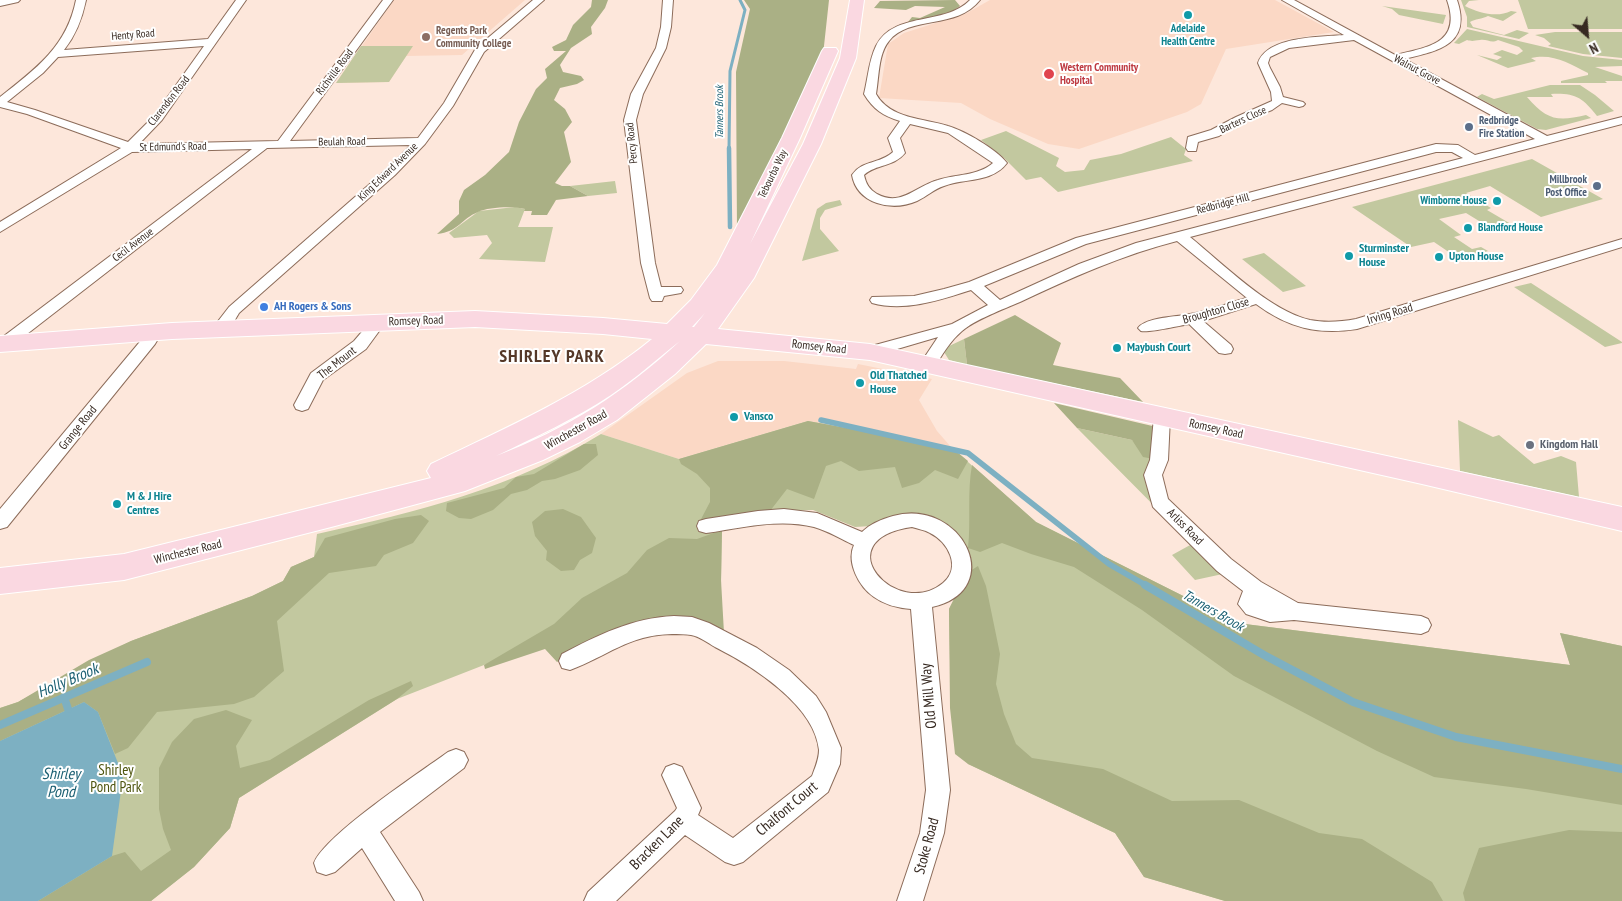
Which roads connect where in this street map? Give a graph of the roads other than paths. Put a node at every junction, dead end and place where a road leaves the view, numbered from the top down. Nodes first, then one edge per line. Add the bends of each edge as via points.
1 (15, 0) edge
2 (81, 0) edge
3 (241, 0) edge
4 (388, 0) edge
5 (539, 0) edge
6 (668, 0) edge
7 (857, 0) edge
8 (1287, 0) edge
9 (1452, 0) edge
10 (967, 2) edge
11 (0, 3) edge
12 (1355, 37) junction
13 (832, 38) dead end
14 (212, 42) junction
15 (56, 54) junction
16 (1394, 58) junction
17 (1278, 99) junction
18 (0, 103) edge
19 (1299, 104) dead end
20 (907, 119) junction
21 (1622, 120) edge
22 (421, 141) junction
23 (1547, 141) junction
24 (281, 145) junction
25 (263, 146) junction
26 (128, 148) junction
27 (1192, 148) dead end
28 (1475, 160) junction
29 (0, 228) edge
30 (1180, 236) junction
31 (1622, 243) edge
32 (974, 285) junction
33 (676, 290) dead end
34 (1258, 299) junction
35 (877, 300) dead end
36 (998, 306) junction
37 (1192, 319) junction
38 (377, 323) junction
39 (958, 327) junction
40 (1146, 328) dead end
41 (220, 329) junction
42 (154, 332) junction
43 (675, 333) junction
44 (701, 335) junction
45 (2, 344) edge
46 (1225, 349) dead end
47 (870, 352) junction
48 (928, 364) junction
49 (302, 405) dead end
50 (1162, 417) junction
51 (372, 505) junction
52 (1622, 519) edge
53 (0, 522) edge
54 (706, 526) dead end
55 (864, 541) junction
56 (0, 582) edge
57 (922, 602) junction
58 (1421, 625) dead end
59 (570, 661) dead end
60 (456, 760) dead end
61 (674, 775) dead end
62 (938, 790) joint
63 (684, 820) junction
64 (364, 829) junction
65 (326, 863) dead end
66 (410, 901) edge
67 (597, 901) edge
68 (910, 901) edge

1 - 11 street
2 - 15 street via 72,29
3 - 14 street, Clarendon Road
4 - 24 street, Richville Road
5 - 22 street, King Edward Avenue via 480,50 449,104
6 - 33 street, Percy Road via 661,48 636,92 630,127 646,255 657,295
7 - 44 main road, Tebourba Way via 848,58 812,144 742,278
8 - 12 street, Walnut Grove
9 - 16 street via 1457,10 1458,26 1454,33 1442,44
10 - 20 street via 960,12 894,32 882,45 870,94 885,110
12 - 16 street, Walnut Grove
12 - 17 street, Barters Close via 1300,42 1271,50 1263,63 1277,90
13 - 43 main road, Tebourba Way via 829,56 728,266
14 - 15 street, Henty Road
14 - 26 street, Clarendon Road via 158,118
15 - 18 street
16 - 23 street, Walnut Grove
17 - 19 street
17 - 27 street, Barters Close via 1268,108 1192,140
18 - 26 street, St Edmund's Road
20 - 20 street via 952,131 1000,163 983,174 931,186 912,199 880,200 862,188 858,175 866,168 897,156 894,138
21 - 23 street, Redbridge Hill
22 - 24 street, Beulah Road
22 - 41 street, King Edward Avenue via 391,172 234,310
23 - 28 street, Redbridge Hill
24 - 25 street, Beulah Road
25 - 26 street, St Edmund's Road
25 - 45 street, Cecil Avenue
26 - 29 street, Clarendon Road
28 - 30 street, Redbridge Hill
28 - 32 street, Redbridge Hill via 1454,148 1436,148 1081,241
30 - 34 street, Irving Road
30 - 36 street, Redbridge Hill via 1112,256
31 - 34 street, Irving Road via 1347,326 1318,328 1296,322 1271,310
32 - 35 street, Redbridge Hill via 919,301 897,303
32 - 36 street
34 - 37 street, Broughton Close
36 - 39 street, Redbridge Hill
37 - 40 street, Broughton Close
37 - 46 street
38 - 41 main road, Romsey Road
38 - 43 main road, Romsey Road via 474,319
38 - 49 street, The Mount via 360,345 317,377
39 - 47 street, Redbridge Hill
39 - 48 street, Redbridge Hill via 939,346
41 - 42 main road, Romsey Road
42 - 45 main road, Romsey Road
42 - 53 street, Grange Road
43 - 44 main road, Romsey Road
43 - 51 main road, Winchester Road via 638,366 584,401
44 - 47 main road, Romsey Road
44 - 51 main road, Winchester Road via 638,391 570,435 455,483
47 - 48 main road, Romsey Road
48 - 50 main road, Romsey Road
50 - 52 main road, Romsey Road
50 - 58 street, Arliss Road via 1159,460 1153,476 1160,502 1224,565 1254,588 1248,604 1256,611 1280,614 1294,611
51 - 56 main road, Winchester Road via 124,568
54 - 55 street via 793,516 811,519
55 - 57 street via 862,568 877,590 893,598
55 - 57 street via 880,527 896,521 912,520 934,526 948,535 962,556 962,570 948,592
57 - 62 street, Old Mill Way
59 - 63 street, Chalfont Court via 619,634 652,625 694,626 746,651 809,704 822,726 830,750 828,768 820,784 734,854
60 - 64 street
61 - 63 street, Bracken Lane via 689,808
62 - 68 street, Stoke Road via 933,831
63 - 67 street, Bracken Lane
64 - 65 street
64 - 66 street

